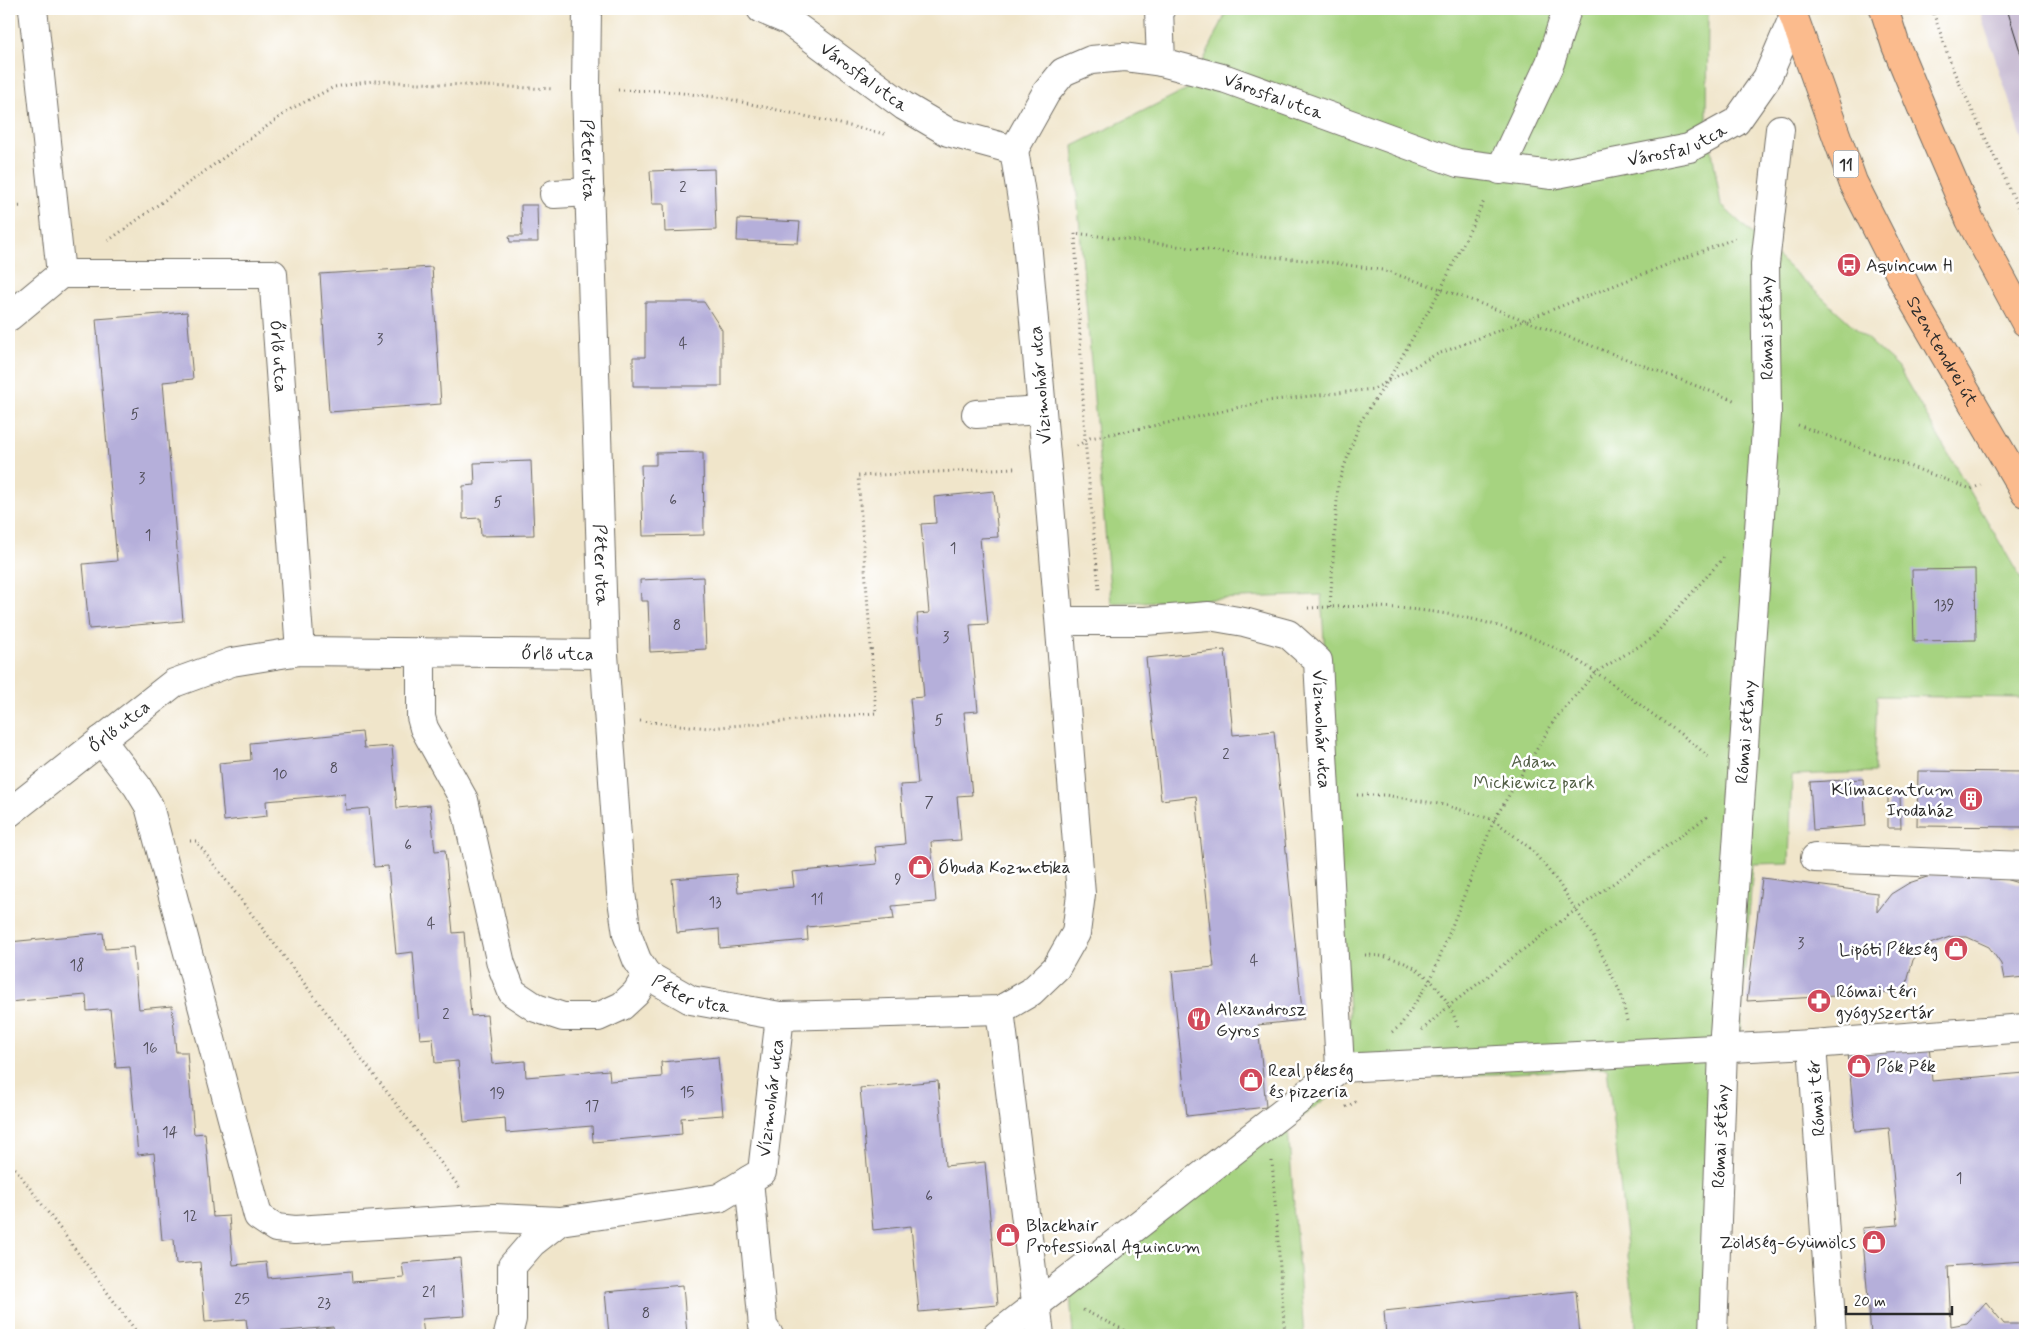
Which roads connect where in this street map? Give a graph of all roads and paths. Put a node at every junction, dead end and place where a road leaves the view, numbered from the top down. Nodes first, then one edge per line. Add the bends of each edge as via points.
1 (32, 9) edge
2 (587, 9) edge
3 (761, 9) edge
4 (1159, 9) edge
5 (1567, 9) edge
6 (1884, 9) edge
7 (1932, 9) edge
8 (1792, 13) edge
9 (1161, 62) junction
10 (586, 89) junction
11 (1780, 129) dead end
12 (885, 134) dead end
13 (1014, 150) junction
14 (1500, 170) junction
15 (590, 192) junction
16 (554, 194) dead end
17 (2025, 221) edge
18 (1769, 224) junction
19 (101, 246) dead end
20 (61, 274) junction
21 (1441, 289) junction
22 (9, 317) edge
23 (1527, 320) junction
24 (2025, 322) edge
25 (1387, 382) junction
26 (1042, 410) junction
27 (976, 414) dead end
28 (1767, 414) junction
29 (1085, 440) junction
30 (1047, 467) junction
31 (1980, 485) dead end
32 (2025, 493) edge
33 (1761, 515) junction
34 (1330, 607) junction
35 (1305, 608) dead end
36 (1060, 621) junction
37 (1102, 622) junction
38 (300, 651) junction
39 (421, 652) junction
40 (604, 654) junction
41 (1596, 672) junction
42 (633, 720) dead end
43 (101, 740) junction
44 (1742, 793) junction
45 (1326, 795) junction
46 (9, 812) edge
47 (1494, 820) junction
48 (156, 831) junction
49 (1815, 858) dead end
50 (2025, 866) edge
51 (1577, 909) junction
52 (1334, 955) junction
53 (647, 975) junction
54 (1431, 979) junction
55 (1450, 1006) junction
56 (1000, 1010) junction
57 (780, 1016) junction
58 (2025, 1028) edge
59 (1417, 1034) dead end
60 (1385, 1037) dead end
61 (1812, 1044) junction
62 (1723, 1049) junction
63 (1634, 1054) junction
64 (1465, 1062) junction
65 (1340, 1068) junction
66 (1363, 1098) dead end
67 (1337, 1111) dead end
68 (1271, 1155) dead end
69 (9, 1160) edge
70 (749, 1180) junction
71 (483, 1218) junction
72 (560, 1221) junction
73 (1044, 1300) junction
74 (139, 1335) edge
75 (508, 1335) edge
76 (769, 1335) edge
77 (997, 1335) edge
78 (1040, 1335) edge
79 (1134, 1335) edge
80 (1284, 1335) edge
81 (1713, 1335) edge
82 (1832, 1335) edge

1 - 20 street
2 - 10 street, Péter utca
3 - 13 street, Városfal utca via 787,20 904,106 948,132
4 - 9 street
5 - 14 street via 1550,63
6 - 24 main road via 1896,46 1970,220
7 - 17 path via 1954,72
8 - 14 street, Városfal utca via 1767,78 1736,122 1689,148 1552,175
8 - 32 main road, Szentendrei út / 11 via 1853,182 1915,304
9 - 13 street, Városfal utca via 1124,57 1091,60 1063,72 1046,93
9 - 14 street, Városfal utca via 1226,79 1458,163
10 - 12 path via 665,91 724,98
10 - 15 street, Péter utca
10 - 19 path via 373,82 334,87 292,109
11 - 18 street, Római sétány
13 - 26 street, Vízimolnár utca via 1025,218
14 - 21 path
15 - 16 street
15 - 40 street, Péter utca
18 - 23 path
18 - 28 street, Római sétány via 1765,264
20 - 22 street
20 - 38 street, Őrlő utca via 272,274
21 - 23 path
21 - 25 path
21 - 29 path via 1382,270 1075,233
23 - 25 path via 1433,356
23 - 28 path
25 - 29 path via 1374,389 1266,401
25 - 34 path via 1360,422 1338,484
26 - 27 street
26 - 30 street, Vízimolnár utca
28 - 31 path via 1971,489
28 - 33 street, Római sétány
29 - 30 path
29 - 37 path
30 - 36 street, Vízimolnár utca
30 - 42 path via 858,476 876,714 709,728
33 - 41 path via 1651,639
33 - 44 street, Római sétány
34 - 35 path
34 - 41 path via 1441,612 1502,627 1544,643
36 - 37 street, Vízimolnár utca
36 - 56 street, Vízimolnár utca via 1081,894 1076,933 1056,968 1031,992
37 - 45 street, Vízimolnár utca via 1209,616 1288,634 1318,661
38 - 39 street, Őrlő utca
38 - 43 street, Őrlő utca via 232,662 174,683
39 - 40 street, Őrlő utca
39 - 53 street via 421,717 427,735 464,800 501,964 512,992 536,1008 563,1017 598,1017 622,1006 636,993
40 - 53 street, Péter utca via 621,893 627,934
41 - 44 path via 1706,754
41 - 47 path via 1555,719
43 - 46 street, Őrlő utca
43 - 48 street via 137,786 149,806
44 - 51 path
44 - 62 street, Római sétány
45 - 47 path via 1385,796 1445,805
45 - 52 street, Vízimolnár utca
47 - 51 path via 1531,849
47 - 54 path
48 - 71 path via 174,841 196,841
48 - 71 street via 258,1216 276,1228 294,1230
49 - 50 street
51 - 55 path
51 - 63 path via 1621,994
52 - 54 path via 1394,958
52 - 65 street, Vízimolnár utca
53 - 57 street, Péter utca via 691,1000
54 - 55 path
54 - 60 path via 1400,1026
55 - 59 path
55 - 64 path via 1463,1040
56 - 57 street, Vízimolnár utca
56 - 73 street
57 - 70 street, Vízimolnár utca via 762,1172
58 - 61 street, Római tér
61 - 62 street
61 - 82 street, Római tér
62 - 63 street
62 - 81 street, Római sétány
63 - 64 street
64 - 65 street
65 - 73 street
66 - 67 path
68 - 80 path
69 - 74 path
70 - 72 street, Vízimolnár utca via 719,1198
70 - 76 street via 762,1326
71 - 72 street
72 - 75 street, Vízimolnár utca via 532,1243 512,1266 512,1319
73 - 77 street
73 - 78 street
73 - 79 path

